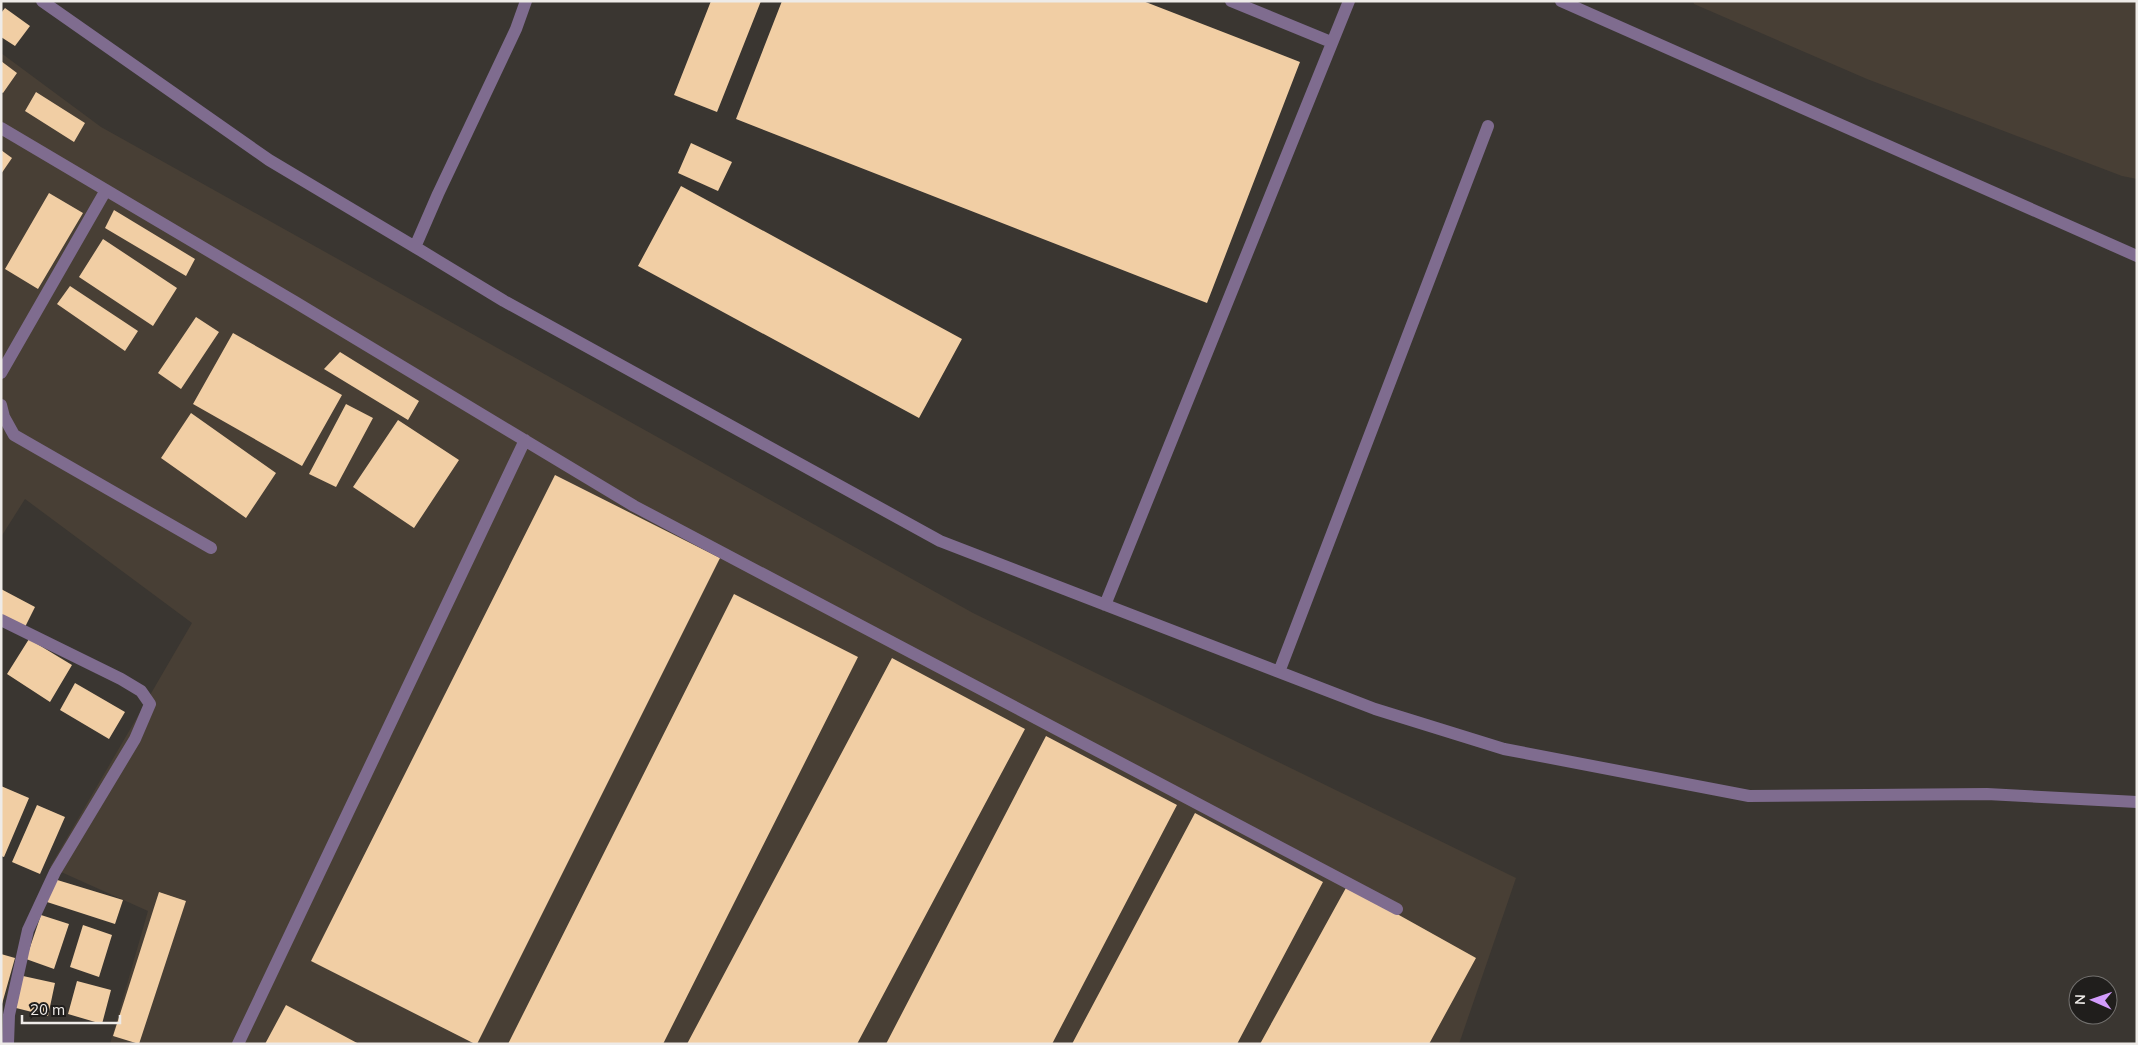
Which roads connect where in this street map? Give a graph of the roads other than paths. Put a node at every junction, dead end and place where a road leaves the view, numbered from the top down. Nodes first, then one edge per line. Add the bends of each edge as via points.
1 (42, 1) edge
2 (526, 1) edge
3 (1231, 1) edge
4 (1349, 1) edge
5 (1562, 1) edge
6 (1331, 42) junction
7 (1488, 126) dead end
8 (1, 128) edge
9 (106, 190) junction
10 (415, 246) junction
11 (2137, 256) edge
12 (1, 373) edge
13 (1, 405) edge
14 (525, 440) junction
15 (211, 548) dead end
16 (1105, 605) junction
17 (1, 620) edge
18 (1279, 672) junction
19 (2137, 802) edge
20 (1397, 910) dead end
21 (8, 1044) edge
22 (238, 1044) edge

1 - 10 street via 269,160
2 - 10 street
3 - 6 street
4 - 6 street
5 - 11 street
6 - 16 street
7 - 18 street
8 - 9 street
9 - 12 street
9 - 14 street
10 - 16 street via 504,301 940,541
13 - 15 street via 14,435
14 - 20 street via 634,506
14 - 22 street
16 - 18 street
17 - 21 street via 121,679 141,691 150,704 135,739 55,872 28,930 9,1015
18 - 19 street via 1375,709 1504,749 1749,796 1987,794

